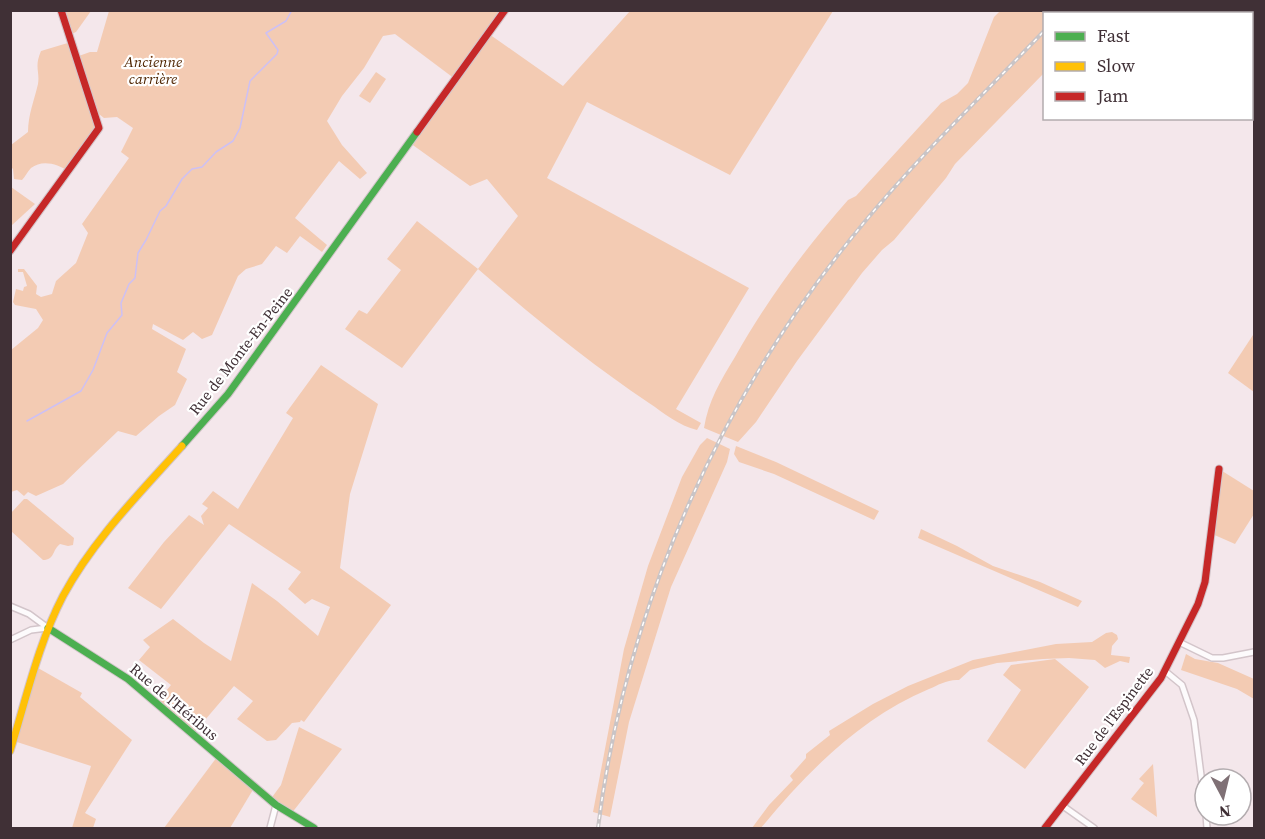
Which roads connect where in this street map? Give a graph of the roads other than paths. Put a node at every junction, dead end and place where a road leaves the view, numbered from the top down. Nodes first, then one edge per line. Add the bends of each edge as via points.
1 (61, 10) edge
2 (505, 10) edge
3 (10, 251) edge
4 (1219, 469) dead end
5 (10, 606) edge
6 (48, 628) junction
7 (10, 640) edge
8 (1179, 642) junction
9 (1254, 652) edge
10 (1165, 671) junction
11 (10, 751) edge
12 (1200, 767) edge
13 (276, 805) junction
14 (1063, 806) junction
15 (270, 828) edge
16 (314, 828) edge
17 (1047, 828) edge
18 (1094, 828) edge

1 - 3 street via 99,128
2 - 6 street, Rue de Monte-En-Peine via 228,394 100,540 63,596
4 - 8 street, Rue de l'Espinette via 1205,582
5 - 6 street
6 - 7 street via 31,630
6 - 11 street, Rue de Monte-En-Peine
6 - 13 street, Rue de l'Héribus via 128,679
8 - 9 street via 1212,658
8 - 10 street, Rue de l'Espinette
10 - 12 street via 1182,685 1194,720
10 - 14 street, Rue de l'Espinette
13 - 15 street
13 - 16 street, Rue de l'Héribus
14 - 17 street, Rue de l'Espinette
14 - 18 street

